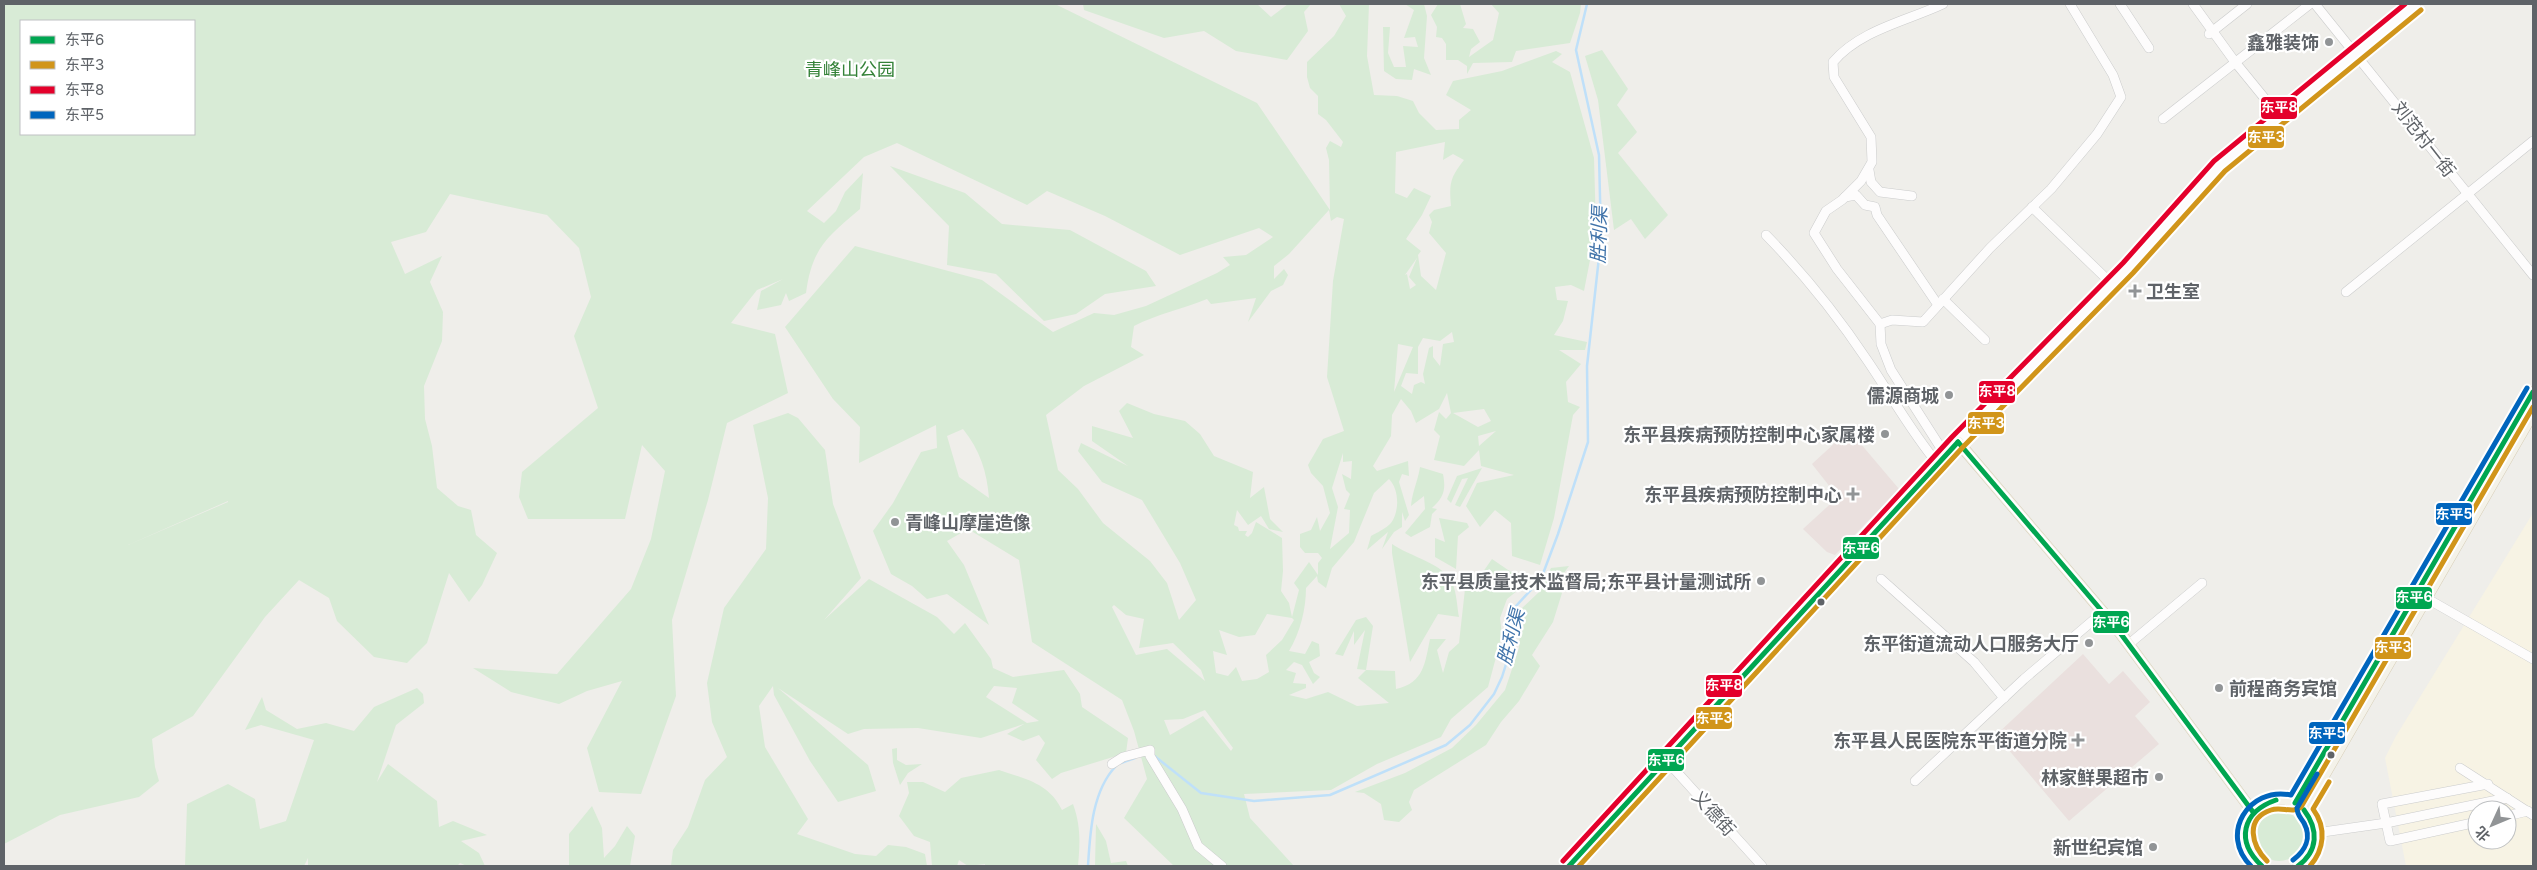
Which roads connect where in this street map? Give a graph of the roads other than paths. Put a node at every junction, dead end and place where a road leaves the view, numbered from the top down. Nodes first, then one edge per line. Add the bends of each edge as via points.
1 (1943, 4) edge
2 (2070, 4) edge
3 (2120, 4) edge
4 (2194, 4) edge
5 (2247, 4) edge
6 (2310, 4) edge
7 (2315, 4) edge
8 (2416, 4) edge
9 (2211, 32) junction
10 (2149, 48) dead end
11 (2357, 54) junction
12 (2235, 62) junction
13 (2279, 116) junction
14 (2163, 119) dead end
15 (2533, 141) edge
16 (1869, 170) junction
17 (2467, 193) junction
18 (1912, 196) dead end
19 (1845, 197) junction
20 (2032, 207) junction
21 (1766, 235) dead end
22 (2533, 275) edge
23 (2112, 284) junction
24 (2346, 292) dead end
25 (1941, 302) junction
26 (1880, 324) junction
27 (1985, 340) dead end
28 (2533, 392) edge
29 (2533, 413) edge
30 (1958, 442) junction
31 (1946, 456) junction
32 (1938, 464) junction
33 (1881, 578) dead end
34 (2202, 583) dead end
35 (2426, 598) junction
36 (2103, 612) junction
37 (2129, 644) junction
38 (2533, 658) edge
39 (2004, 698) junction
40 (1666, 760) junction
41 (1112, 764) dead end
42 (2460, 768) dead end
43 (1915, 781) dead end
44 (2488, 784) junction
45 (2506, 798) junction
46 (2300, 806) junction
47 (2253, 812) junction
48 (2530, 813) edge
49 (2517, 815) edge
50 (2386, 823) junction
51 (2467, 824) edge
52 (2316, 833) junction
53 (1222, 866) edge
54 (1569, 866) edge
55 (1762, 866) edge
56 (2262, 866) edge
57 (2301, 866) edge

1 - 16 street via 1883,28 1843,50 1833,62 1834,77 1871,137 1872,162
2 - 20 street via 2113,75 2121,96 2097,134
3 - 10 street
4 - 9 street
5 - 9 street
6 - 12 street
7 - 11 street, 刘范村一街
8 - 11 street
9 - 12 street
11 - 13 street
11 - 17 street, 刘范村一街
12 - 13 street
12 - 14 street
13 - 23 street via 2220,166
15 - 17 street
16 - 18 street via 1871,182 1880,192
16 - 19 street
17 - 22 street, 刘范村一街
17 - 24 street
19 - 25 street via 1856,196 1865,205 1875,207 1877,215
19 - 26 street via 1826,211 1814,233 1837,269
20 - 23 street
20 - 25 street
21 - 32 street via 1819,292
23 - 30 street
25 - 26 street via 1922,322 1892,320
25 - 27 street
26 - 31 street via 1881,344 1891,370
28 - 46 main road
29 - 35 main road
30 - 31 street
30 - 36 main road
31 - 32 street
32 - 40 street
33 - 39 street via 1974,662
34 - 37 street
35 - 38 street
35 - 46 main road
36 - 37 main road
36 - 39 street
37 - 47 main road
39 - 43 street
40 - 54 street
40 - 55 street, 义德街
41 - 53 street via 1123,757 1150,750 1150,756 1182,809 1198,846
42 - 44 street
44 - 45 street
44 - 50 street via 2382,804
45 - 48 street
45 - 50 street
46 - 47 main road via 2284,800 2271,801
46 - 52 main road via 2312,820
47 - 56 main road via 2246,824 2244,838 2248,852
48 - 49 street
50 - 51 street via 2390,841
50 - 52 street
52 - 57 main road via 2311,854

